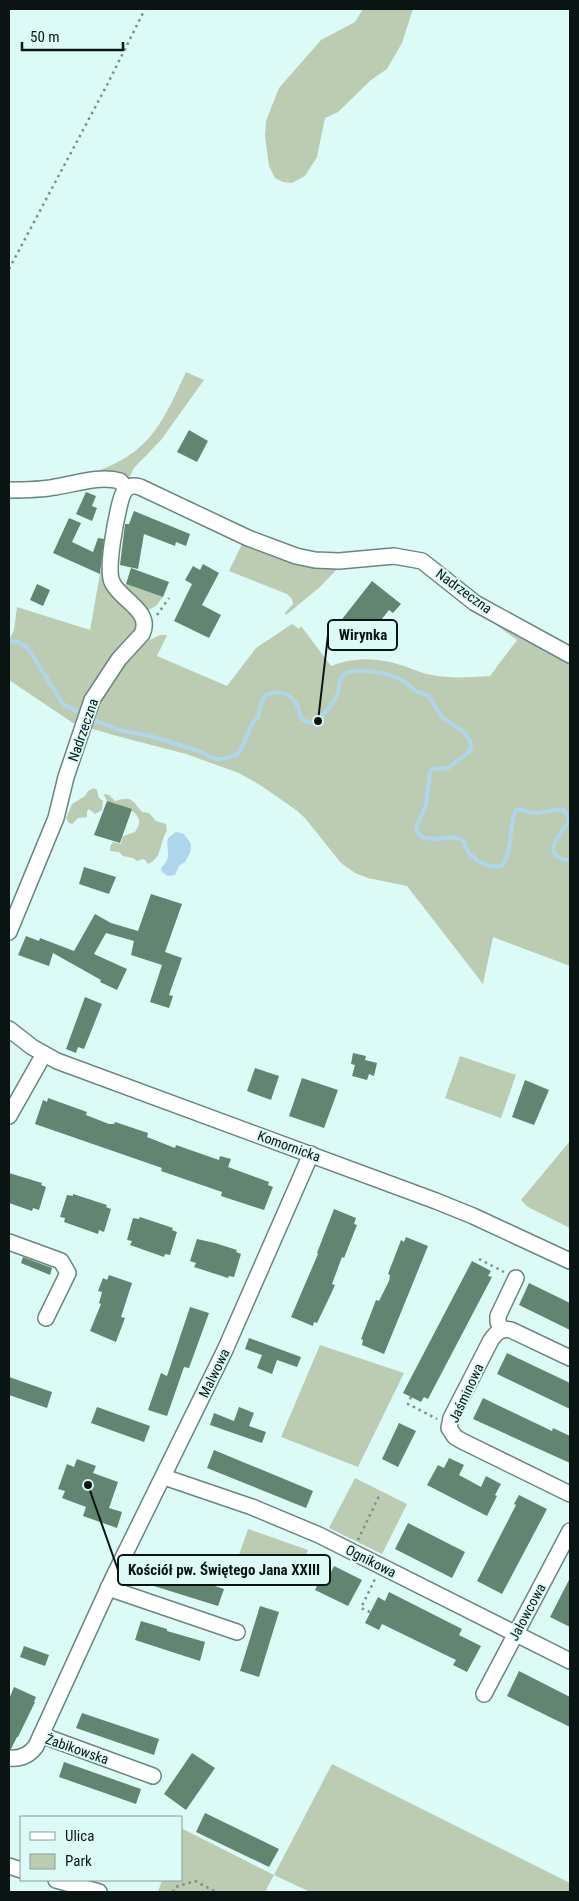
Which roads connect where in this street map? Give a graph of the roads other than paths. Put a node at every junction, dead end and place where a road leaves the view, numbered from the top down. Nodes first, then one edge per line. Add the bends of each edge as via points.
1 (126, 488) junction
2 (9, 490) edge
3 (570, 655) edge
4 (9, 932) edge
5 (9, 1029) edge
6 (44, 1054) junction
7 (9, 1116) edge
8 (311, 1154) junction
9 (9, 1242) edge
10 (570, 1261) edge
11 (516, 1278) road end
12 (46, 1318) dead end
13 (502, 1330) junction
14 (570, 1358) edge
15 (164, 1477) junction
16 (570, 1494) edge
17 (570, 1531) edge
18 (108, 1588) junction
19 (237, 1632) dead end
20 (515, 1634) junction
21 (570, 1661) edge
22 (484, 1694) dead end
23 (41, 1735) junction
24 (9, 1758) edge
25 (153, 1776) dead end
26 (60, 1881) edge
27 (98, 1892) edge

1 - 2 street, Nadrzeczna via 120,481 110,479
1 - 3 street, Nadrzeczna via 140,487 248,538 296,556 339,560 394,556 422,561 475,603
1 - 4 street, Nadrzeczna via 119,510 109,573 118,593 141,614 144,628 96,691 85,716 56,818
5 - 6 street, Komornicka
6 - 7 street
6 - 8 street, Komornicka via 78,1070
8 - 10 street, Komornicka via 473,1216
8 - 15 street, Malwowa via 239,1319
9 - 12 street via 61,1261 68,1273
11 - 13 street via 498,1316
13 - 14 street via 511,1330
13 - 16 street, Jaśminowa via 491,1340 451,1418 451,1433 462,1442
15 - 18 street, Malwowa
15 - 20 street, Ognikowa via 294,1523
17 - 20 street, Jałowcowa
18 - 19 street
18 - 23 street, Malwowa
20 - 21 street, Ognikowa
20 - 22 street, Jałowcowa
23 - 24 street, Żabikowska via 28,1754
23 - 25 street, Żabikowska
26 - 27 street

